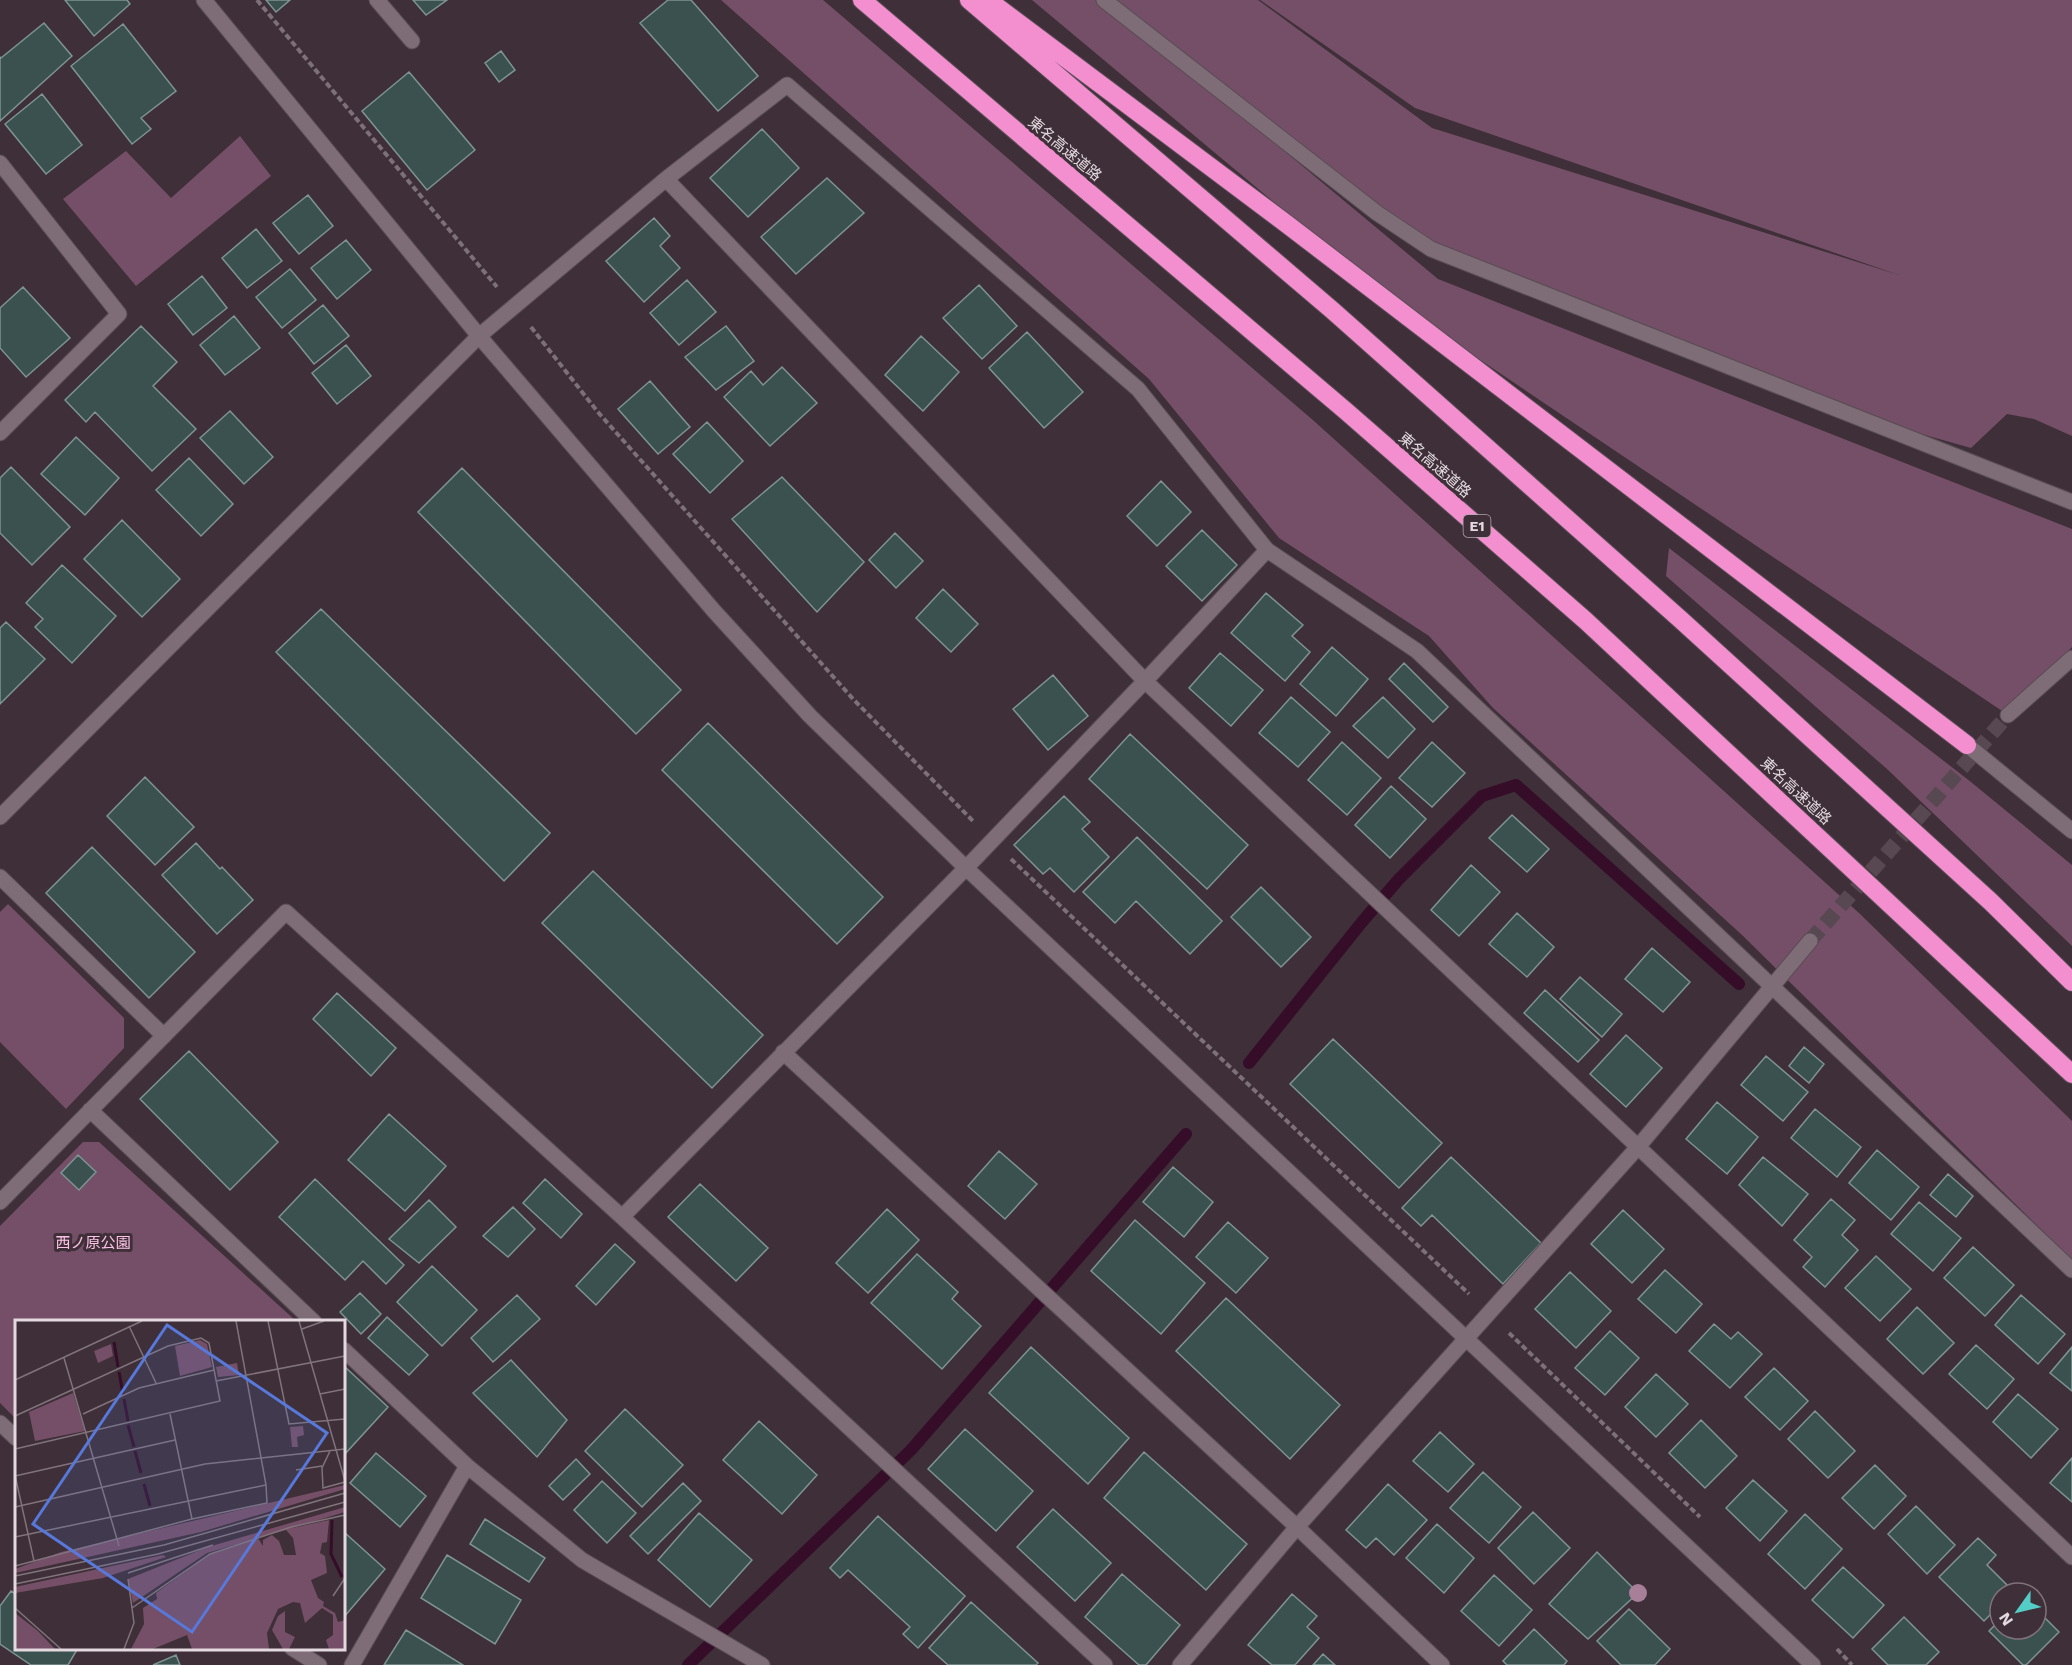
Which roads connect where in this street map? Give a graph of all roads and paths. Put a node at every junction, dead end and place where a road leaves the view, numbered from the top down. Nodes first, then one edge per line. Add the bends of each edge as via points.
1 (204, 0) edge
2 (257, 0) edge
3 (377, 0) edge
4 (862, 0) edge
5 (969, 0) edge
6 (988, 0) edge
7 (1104, 0) edge
8 (412, 41) dead end
9 (0, 163) edge
10 (666, 179) junction
11 (513, 307) junction
12 (479, 336) junction
13 (0, 433) edge
14 (2072, 502) edge
15 (1267, 550) junction
16 (2072, 658) edge
17 (1145, 681) junction
18 (2008, 715) tunnel mouth
19 (1967, 745) joint
20 (0, 817) edge
21 (2072, 831) edge
22 (992, 840) junction
23 (966, 868) junction
24 (0, 877) edge
25 (1810, 941) tunnel mouth
26 (2072, 982) edge
27 (1773, 987) junction
28 (164, 1036) junction
29 (783, 1052) junction
30 (2072, 1074) edge
31 (90, 1110) junction
32 (1638, 1147) junction
33 (0, 1202) edge
34 (622, 1217) junction
35 (2072, 1270) edge
36 (1489, 1314) junction
37 (312, 1320) edge
38 (1467, 1338) junction
39 (345, 1351) edge
40 (0, 1423) edge
41 (15, 1437) edge
42 (467, 1466) junction
43 (1703, 1520) dead end
44 (1297, 1527) junction
45 (2072, 1557) edge
46 (1828, 1641) dead end
47 (295, 1650) edge
48 (319, 1665) edge
49 (351, 1665) edge
50 (762, 1665) edge
51 (1105, 1665) edge
52 (1180, 1665) edge
53 (1442, 1665) edge
54 (1813, 1665) edge
55 (1852, 1665) edge

1 - 12 street
2 - 11 path
3 - 8 street
4 - 30 highway, 東名高速道路 / E1 via 1347,412 1586,621
5 - 26 highway via 1332,310 1662,603 1982,894
6 - 19 highway
7 - 14 street via 1377,213 1431,249
9 - 13 street via 119,314
10 - 11 street
10 - 15 street via 787,85 1138,389
10 - 17 street
11 - 12 street
11 - 22 path via 597,411 853,699
12 - 20 street
12 - 23 street via 714,611 810,716
15 - 17 street
15 - 27 street via 1417,651
16 - 18 street
17 - 22 street
17 - 32 street
19 - 21 street
22 - 23 street
22 - 36 path
23 - 29 street
23 - 38 street
24 - 28 street
25 - 27 street
27 - 32 street
27 - 35 street
28 - 31 street
28 - 34 street via 286,912
29 - 34 street
29 - 44 street
31 - 33 street
31 - 37 street
32 - 36 street
32 - 45 street
34 - 51 street
36 - 38 street
36 - 43 path
38 - 44 street
38 - 54 street
39 - 42 street
40 - 41 street
42 - 49 street
42 - 50 street via 582,1560
44 - 52 street
44 - 53 street
46 - 55 path
47 - 48 street

